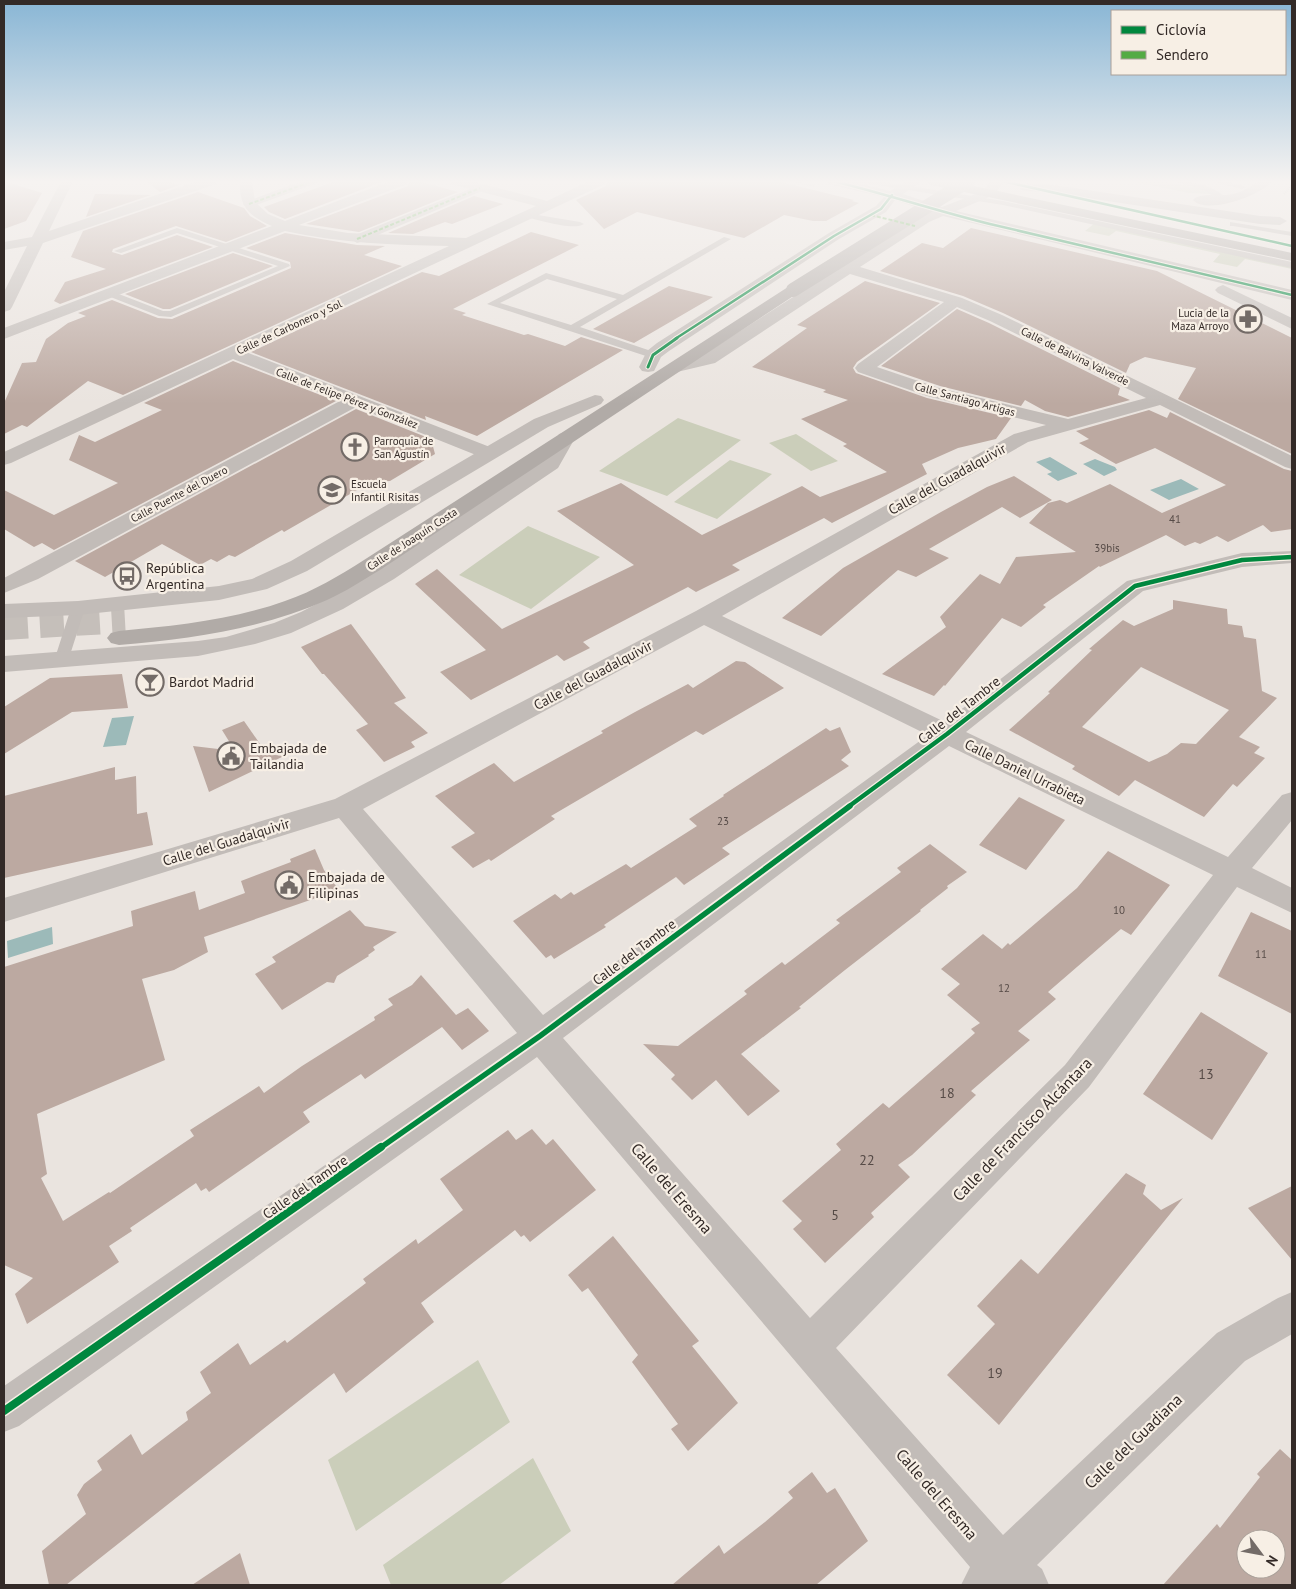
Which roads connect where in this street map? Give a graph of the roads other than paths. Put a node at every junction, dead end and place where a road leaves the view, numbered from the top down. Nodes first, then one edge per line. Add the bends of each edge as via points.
1 (29, 255) edge
2 (212, 255) edge
3 (253, 255) edge
4 (442, 255) edge
5 (699, 255) edge
6 (806, 255) edge
7 (825, 255) edge
8 (850, 255) edge
9 (871, 255) edge
10 (1122, 255) edge
11 (1247, 255) edge
12 (1278, 255) edge
13 (1292, 258) edge
14 (1292, 265) edge
15 (850, 269) junction
16 (1179, 269) junction
17 (111, 294) junction
18 (1292, 295) edge
19 (625, 298) junction
20 (956, 301) junction
21 (4, 307) edge
22 (1292, 324) edge
23 (572, 328) junction
24 (4, 334) edge
25 (1016, 345) dead end
26 (1054, 346) junction
27 (233, 353) junction
28 (650, 361) junction
29 (677, 367) junction
30 (1163, 399) junction
31 (595, 400) junction
32 (354, 401) junction
33 (1068, 425) junction
34 (566, 438) junction
35 (488, 453) junction
36 (8, 456) edge
37 (1292, 463) edge
38 (1292, 557) edge
39 (4, 586) edge
40 (78, 608) junction
41 (4, 611) edge
42 (704, 616) junction
43 (62, 658) junction
44 (4, 664) edge
45 (947, 734) junction
46 (1292, 802) edge
47 (345, 806) junction
48 (1231, 873) junction
49 (1292, 901) edge
50 (4, 910) edge
51 (540, 1036) junction
52 (1292, 1312) edge
53 (809, 1347) junction
54 (4, 1411) edge
55 (1004, 1580) edge

1 - 21 street
2 - 17 street
3 - 17 lane via 286,266 172,314 162,314
4 - 27 street, Calle de Carbonero y Sol
5 - 19 lane
6 - 28 street, Calle de Joaquín Costa
7 - 28 main road, Calle de Joaquín Costa
8 - 29 main road, Calle de Joaquín Costa, bridge
9 - 15 street, Calle de Joaquín Costa
10 - 16 street
11 - 14 lane
12 - 13 highway
15 - 20 street, Calle de Balvina Valverde
15 - 29 street, Calle de Joaquín Costa via 709,359
16 - 18 street
16 - 22 street
17 - 24 street
19 - 23 lane
19 - 23 lane via 546,276 492,304
20 - 26 street, Calle de Balvina Valverde via 996,327
20 - 33 street, Calle Santiago Artigas via 864,368 933,392
23 - 28 lane
25 - 26 street via 1041,349
26 - 30 street, Calle de Balvina Valverde
27 - 32 street, Calle de Felipe Pérez y González
27 - 36 street, Calle de Carbonero y Sol
28 - 31 main road, Calle de Joaquín Costa
29 - 34 main road, Calle de Joaquín Costa
30 - 33 street, Calle del Guadalquivir
30 - 37 street, Calle de Balvina Valverde
31 - 34 main road, Calle de Joaquín Costa via 325,574 268,598 235,607 122,629 178,633 231,624 318,596 372,565
31 - 35 street via 541,423
32 - 35 street, Calle de Felipe Pérez y González
32 - 39 street, Calle Puente del Duero
33 - 42 street, Calle del Guadalquivir via 1021,438
34 - 43 street via 551,464 333,607 291,625 227,643 158,653
35 - 40 street via 299,566 259,584 219,593
38 - 45 street, Calle del Tambre via 1242,560 1135,586
40 - 41 street
40 - 43 lane
42 - 45 street, Calle Daniel Urrabieta
42 - 47 street, Calle del Guadalquivir
43 - 44 street
45 - 48 street, Calle Daniel Urrabieta
45 - 51 street, Calle del Tambre
46 - 48 street, Calle de Francisco Alcántara
47 - 50 street, Calle del Guadalquivir
47 - 51 street, Calle del Eresma
48 - 49 street, Calle Daniel Urrabieta
48 - 53 street, Calle de Francisco Alcántara via 1077,1076
51 - 53 street, Calle del Eresma
51 - 54 street, Calle del Tambre
52 - 55 street, Calle del Guadiana via 1231,1346
53 - 55 street, Calle del Eresma

